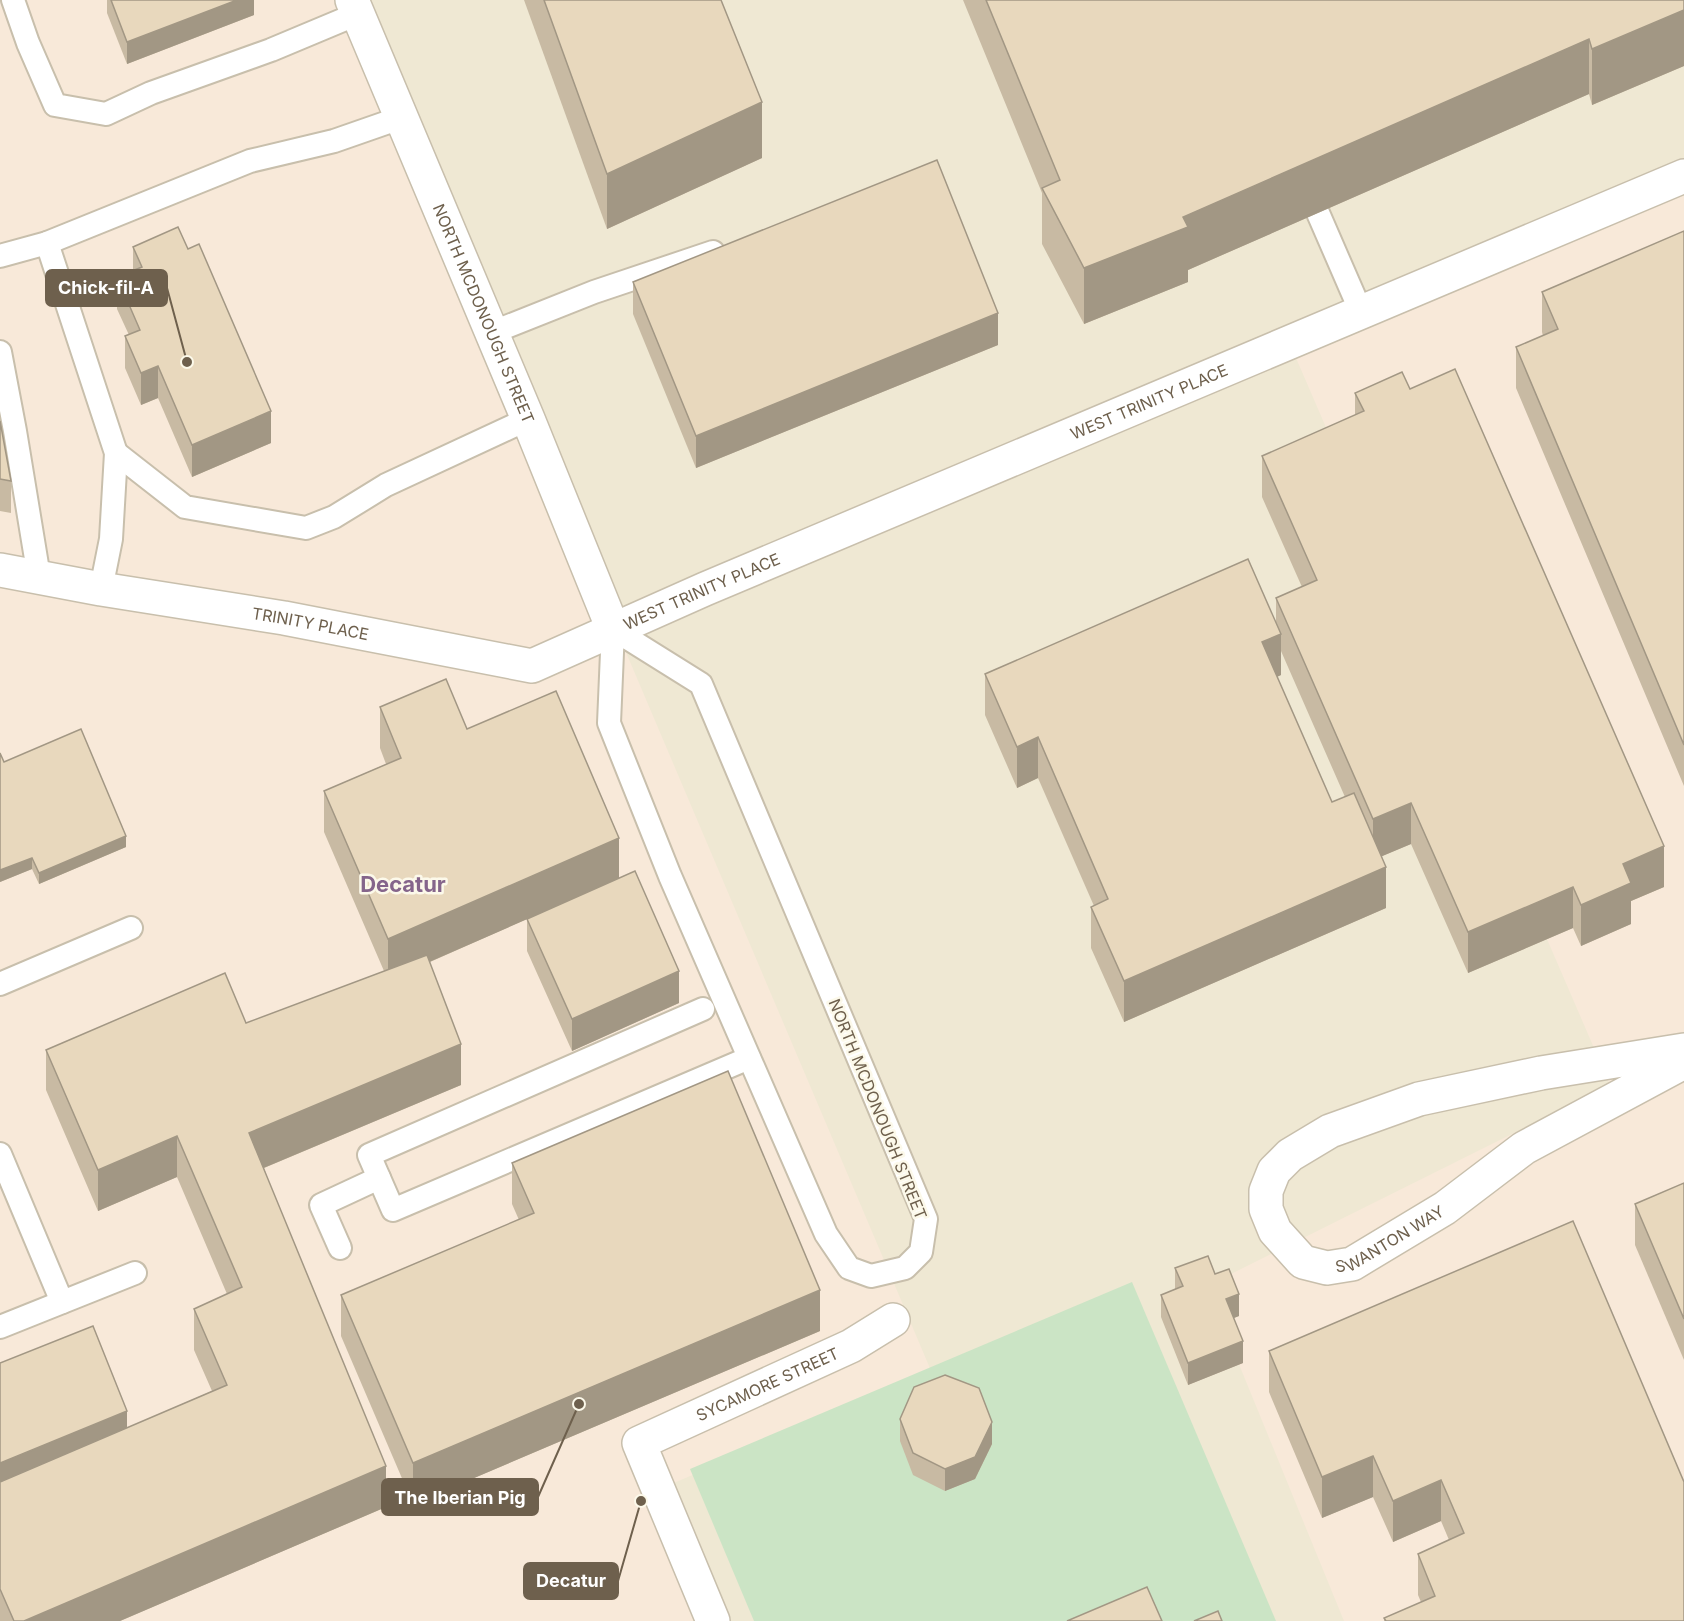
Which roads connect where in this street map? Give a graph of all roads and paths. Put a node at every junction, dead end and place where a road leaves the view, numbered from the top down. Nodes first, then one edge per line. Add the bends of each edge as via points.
1 (13, 0) edge
2 (355, 7) edge
3 (400, 118) junction
4 (1684, 176) edge
5 (1318, 213) edge
6 (47, 243) junction
7 (713, 252) edge
8 (0, 256) edge
9 (1361, 312) junction
10 (491, 333) junction
11 (0, 352) edge
12 (528, 419) junction
13 (116, 453) junction
14 (0, 570) edge
15 (39, 577) junction
16 (101, 589) junction
17 (613, 629) junction
18 (131, 928) dead end
19 (0, 984) edge
20 (704, 1009) dead end
21 (1684, 1050) edge
22 (749, 1058) junction
23 (1684, 1062) edge
24 (0, 1154) edge
25 (379, 1178) junction
26 (340, 1248) dead end
27 (135, 1273) dead end
28 (62, 1302) junction
29 (893, 1320) dead end
30 (0, 1327) edge
31 (714, 1621) edge

1 - 2 lane via 55,105 106,114 151,93 271,50
2 - 3 street, NORTH MCDONOUGH STREET
3 - 6 lane via 334,141 250,161
3 - 10 street, NORTH MCDONOUGH STREET
4 - 9 street, WEST TRINITY PLACE
5 - 9 lane
6 - 8 lane
6 - 13 lane
7 - 10 lane via 594,291
9 - 17 street, WEST TRINITY PLACE
10 - 12 street, NORTH MCDONOUGH STREET
11 - 15 lane
12 - 13 lane via 386,485 306,528 185,507
12 - 17 street, NORTH MCDONOUGH STREET
13 - 16 lane via 111,539
14 - 15 street, TRINITY PLACE
15 - 16 street, TRINITY PLACE
16 - 17 street, TRINITY PLACE via 284,618 532,666
17 - 22 lane, NORTH MCDONOUGH STREET via 609,723 669,876
17 - 22 lane, NORTH MCDONOUGH STREET via 701,684 926,1219 921,1252 905,1268 871,1276 849,1268 826,1234
18 - 19 lane
20 - 25 lane via 369,1155
21 - 23 street, SWANTON WAY via 1541,1073 1419,1099 1330,1131 1290,1155 1274,1171 1266,1191 1266,1209 1275,1231 1303,1262 1328,1268 1352,1263 1446,1208 1524,1148
22 - 25 lane via 393,1210
24 - 28 lane
25 - 26 lane via 321,1205
27 - 28 lane
28 - 30 lane
29 - 31 street, SYCAMORE STREET via 851,1346 639,1443

